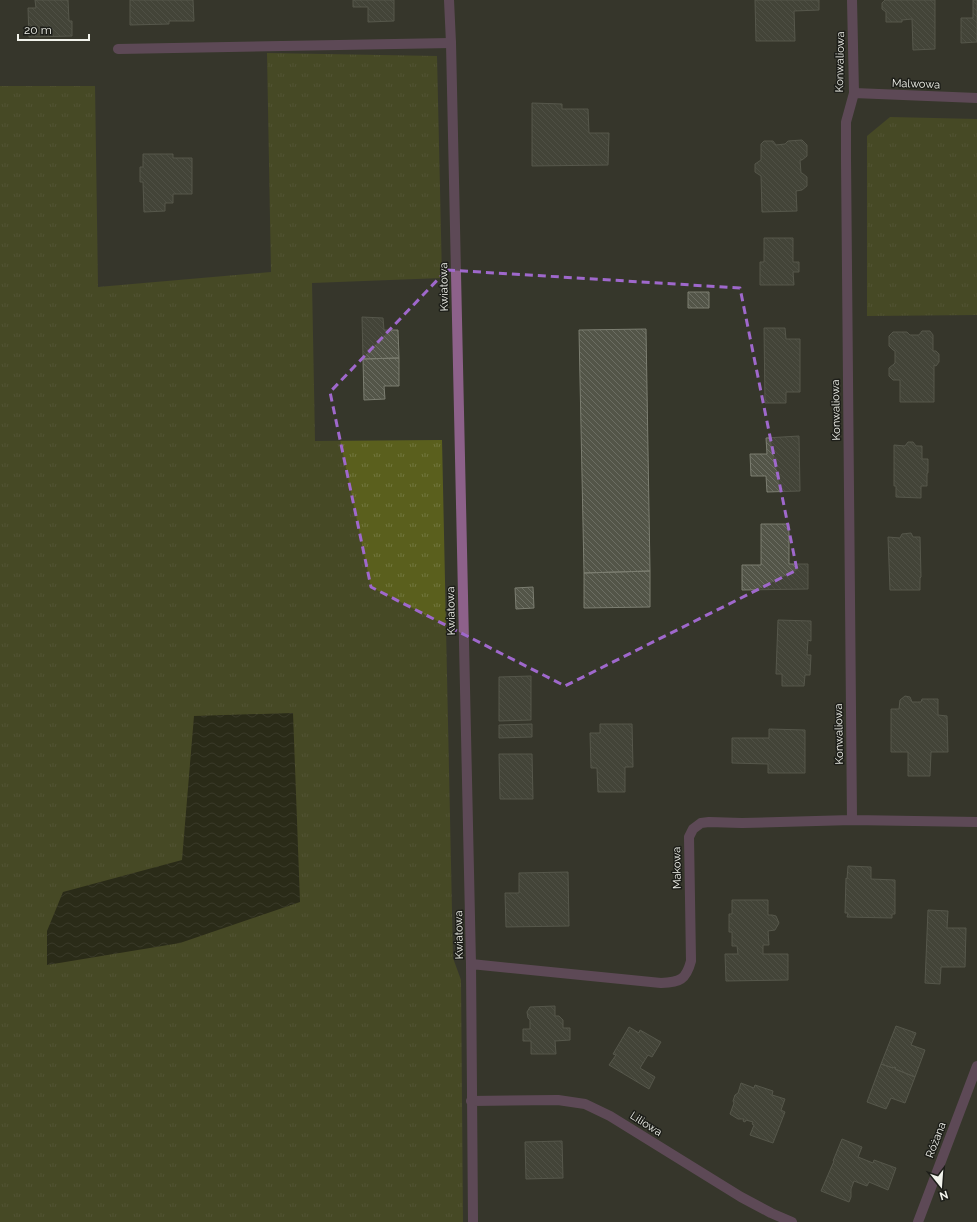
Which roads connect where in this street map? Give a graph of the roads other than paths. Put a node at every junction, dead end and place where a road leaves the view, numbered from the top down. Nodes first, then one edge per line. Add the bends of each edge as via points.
1 (449, 0) edge
2 (852, 0) edge
3 (451, 44) junction
4 (118, 49) dead end
5 (854, 93) junction
6 (977, 98) edge
7 (852, 820) junction
8 (977, 822) edge
9 (471, 964) junction
10 (977, 1066) edge
11 (471, 1101) junction
12 (473, 1222) edge
13 (792, 1222) edge
14 (918, 1222) edge

1 - 3 street, Kwiatowa
2 - 5 street, Konwaliowa
3 - 4 street
3 - 9 street, Kwiatowa
5 - 6 street, Malwowa
5 - 7 street, Konwaliowa via 846,122
7 - 8 street, Makowa
7 - 9 street, Makowa via 709,822 701,823 693,829 689,837 691,961 682,979 661,983
9 - 11 street, Kwiatowa
10 - 14 street, Różana
11 - 12 street, Kwiatowa
11 - 13 street, Liliowa via 558,1100 585,1104 610,1116 741,1197

